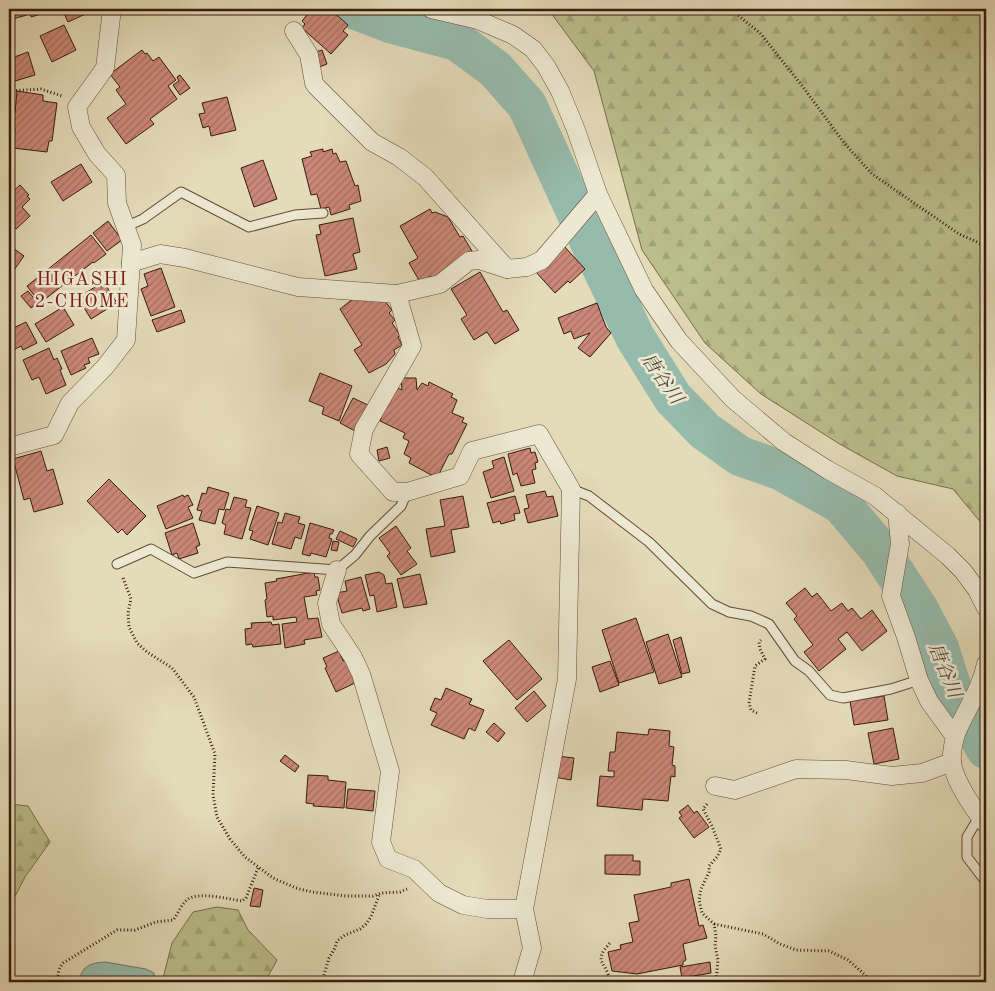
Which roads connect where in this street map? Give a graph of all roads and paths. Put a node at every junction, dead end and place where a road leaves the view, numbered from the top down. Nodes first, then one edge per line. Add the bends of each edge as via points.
1 (112, 9) edge
2 (432, 9) edge
3 (730, 9) edge
4 (294, 31) dead end
5 (9, 91) edge
6 (77, 107) junction
7 (598, 194) junction
8 (324, 213) dead end
9 (125, 226) junction
10 (986, 246) edge
11 (131, 263) junction
12 (507, 269) junction
13 (397, 294) junction
14 (9, 447) edge
15 (571, 489) junction
16 (407, 492) junction
17 (897, 513) junction
18 (117, 564) joint
19 (338, 570) junction
20 (986, 608) edge
21 (773, 630) junction
22 (986, 664) edge
23 (919, 680) junction
24 (757, 713) dead end
25 (956, 733) junction
26 (952, 762) junction
27 (715, 786) joint
28 (983, 820) edge
29 (258, 868) junction
30 (420, 874) junction
31 (986, 882) edge
32 (379, 894) junction
33 (524, 909) junction
34 (714, 924) junction
35 (610, 942) dead end
36 (65, 982) edge
37 (322, 982) edge
38 (522, 982) edge
39 (609, 982) edge
40 (716, 982) edge
41 (873, 982) edge

1 - 6 street via 105,68
2 - 7 street via 478,20 513,34 533,49 560,91
3 - 10 path via 760,33 872,174 959,234
4 - 12 street via 309,56 316,86 372,142 400,157 425,177
5 - 6 path via 41,89 58,94
6 - 9 street via 81,127 97,154 116,175 117,203
7 - 12 street via 542,260 527,267
7 - 17 street via 644,290 679,341 732,400 784,442 875,496
8 - 9 lane via 295,215 249,227 181,192 143,219
9 - 11 street via 132,245
11 - 13 street via 160,254 298,287
11 - 14 street via 126,340 70,403 54,435
12 - 13 street via 479,260 469,261 440,284
13 - 16 street via 412,346 364,429 359,454 394,492
15 - 16 street via 539,434 472,451 460,476
15 - 21 lane via 589,496 649,542 712,604 729,612 751,616 769,624
15 - 33 street via 567,679
16 - 19 lane via 401,506
17 - 20 street via 963,571
17 - 23 street via 900,544 891,596
18 - 19 lane via 151,549 194,573 227,562
18 - 29 path via 130,598 129,627 137,643 172,668 194,697 206,726 215,754 213,796 217,817 245,857
19 - 30 street via 327,603 331,624 361,674 390,771 381,842 388,859
21 - 23 lane via 795,661 809,671 830,695 843,698
21 - 24 path via 759,642 765,659 755,666 749,703 751,710
22 - 25 street via 976,694
23 - 25 street via 929,701
25 - 26 street
26 - 27 street via 922,773 892,776 846,770 796,769 735,790
26 - 28 street via 958,780
27 - 34 path via 703,809 721,849 709,866 699,900 702,913
28 - 31 lane via 967,837 967,857
29 - 32 path via 273,878 312,892 346,896
29 - 36 path via 242,901 206,895 192,897 173,920 135,930 117,930 64,963 58,976
30 - 32 path via 416,884 407,889
30 - 33 street via 439,893 463,905
32 - 37 path via 366,924 337,941
33 - 38 street via 532,948
34 - 40 path via 718,960
34 - 41 path via 763,934 796,950 829,951 848,960
35 - 39 path via 600,957

